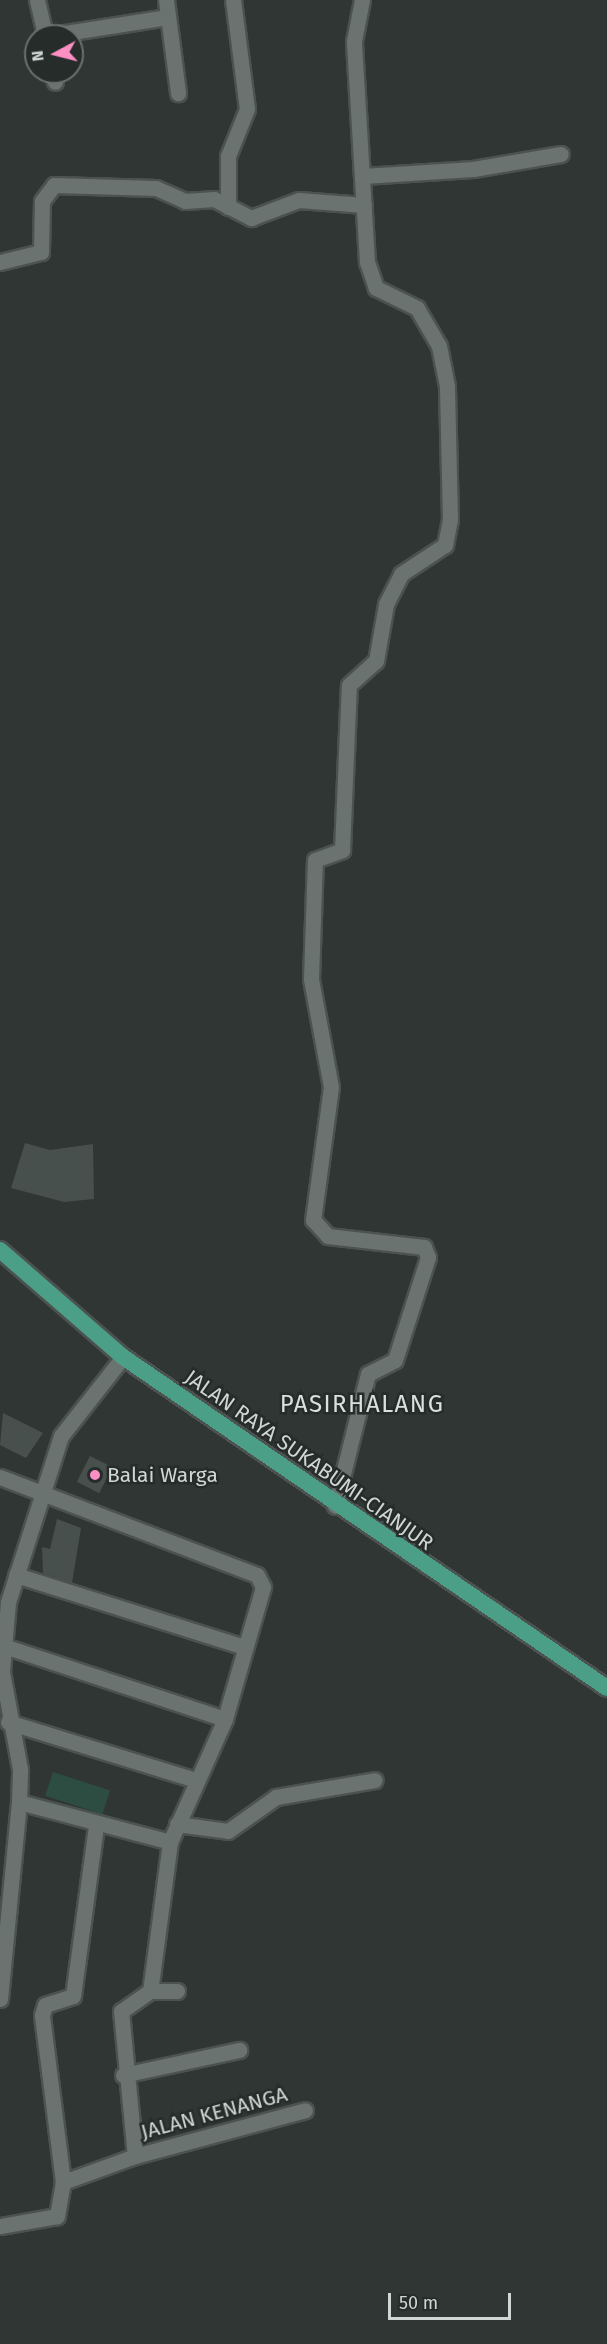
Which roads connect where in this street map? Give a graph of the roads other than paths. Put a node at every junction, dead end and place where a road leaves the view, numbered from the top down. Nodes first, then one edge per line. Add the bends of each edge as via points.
1 (38, 0) edge
2 (166, 0) edge
3 (233, 0) edge
4 (362, 0) edge
5 (168, 17) junction
6 (43, 24) edge
7 (84, 30) edge
8 (178, 93) dead end
9 (561, 154) dead end
10 (363, 176) junction
11 (364, 205) junction
12 (228, 207) junction
13 (0, 262) edge
14 (0, 1250) edge
15 (123, 1357) junction
16 (0, 1477) edge
17 (40, 1489) junction
18 (335, 1506) junction
19 (16, 1575) junction
20 (4, 1602) edge
21 (4, 1646) junction
22 (244, 1647) junction
23 (1, 1671) edge
24 (607, 1688) edge
25 (225, 1719) junction
26 (8, 1722) junction
27 (195, 1780) junction
28 (375, 1780) dead end
29 (19, 1803) junction
30 (177, 1824) junction
31 (96, 1825) junction
32 (170, 1842) junction
33 (5, 1896) edge
34 (150, 1990) junction
35 (177, 1991) dead end
36 (0, 1999) edge
37 (239, 2049) dead end
38 (123, 2075) junction
39 (305, 2110) dead end
40 (135, 2156) junction
41 (63, 2182) junction
42 (0, 2226) edge

1 - 6 street
2 - 5 street
3 - 12 street via 247,109 228,156
4 - 10 street via 354,41
5 - 7 street
5 - 8 street
9 - 10 street via 473,169
10 - 11 street
11 - 12 street via 298,200 251,218
11 - 18 street via 370,279 376,288 422,313 439,346 447,386 450,520 446,545 401,574 386,604 375,661 349,686 342,850 315,860 310,979 331,1093 313,1220 328,1236 423,1247 428,1257 395,1360 368,1374
12 - 13 street via 214,199 185,201 156,188 54,185 42,201 41,252
14 - 15 highway, JALAN RAYA SUKABUMI-CIANJUR
15 - 17 street via 68,1428
15 - 18 highway, JALAN RAYA SUKABUMI-CIANJUR
16 - 17 street
17 - 19 street
17 - 22 street via 257,1575 263,1587
18 - 24 highway, JALAN RAYA SUKABUMI-CIANJUR
19 - 20 street
19 - 22 street
20 - 21 street
21 - 23 street
21 - 25 street
22 - 25 street
23 - 26 street
25 - 27 street
26 - 27 street
26 - 29 street via 20,1769
27 - 30 street
28 - 30 street via 276,1797 228,1831
29 - 31 street
29 - 33 street
30 - 32 street
31 - 32 street
31 - 41 street via 73,1996 45,2005 42,2014
32 - 34 street
33 - 36 street
34 - 35 street
34 - 38 street via 121,2011
37 - 38 street
38 - 40 street
39 - 40 street, JALAN KENANGA
40 - 41 street, JALAN KENANGA
41 - 42 street via 57,2216

